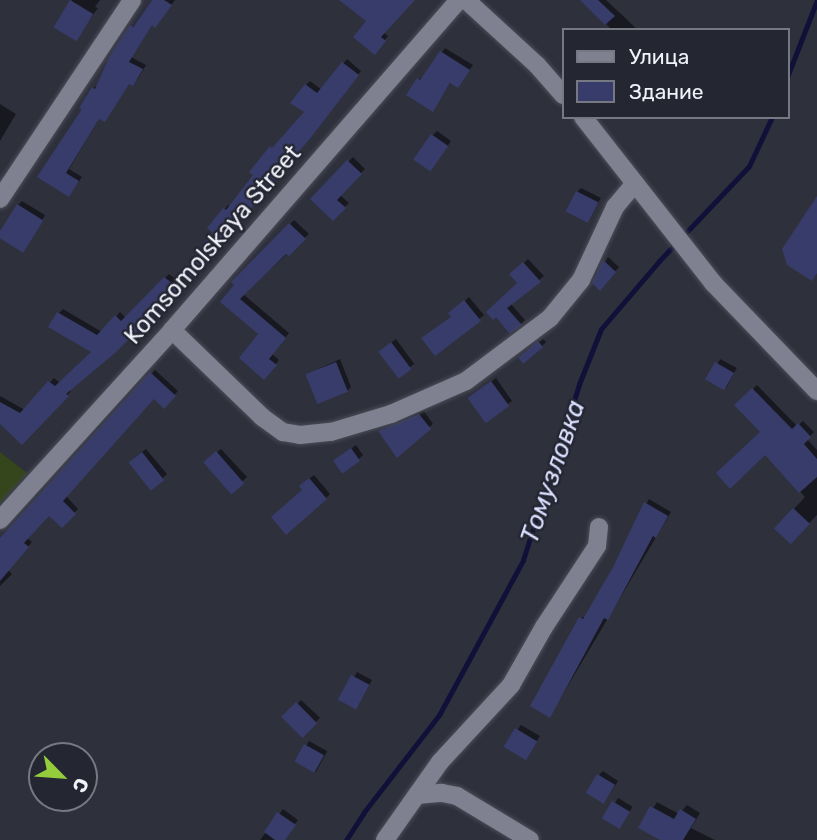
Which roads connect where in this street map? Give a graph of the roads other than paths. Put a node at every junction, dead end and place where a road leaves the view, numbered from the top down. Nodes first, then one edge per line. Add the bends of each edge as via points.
1 (132, 0) edge
2 (459, 0) edge
3 (466, 0) edge
4 (562, 94) edge
5 (585, 119) edge
6 (635, 183) junction
7 (0, 200) edge
8 (172, 330) junction
9 (817, 391) edge
10 (0, 520) edge
11 (599, 527) dead end
12 (417, 795) junction
13 (385, 840) edge
14 (530, 840) edge

1 - 7 street
2 - 8 street, Komsomolskaya Street
3 - 4 street
5 - 6 street
6 - 8 street via 615,207 581,280 550,318 466,380 391,414 331,432 283,432 262,418
6 - 9 street via 713,283
8 - 10 street, Komsomolskaya Street
11 - 12 street via 597,546 511,685 440,762
12 - 13 street
12 - 14 street via 457,796

